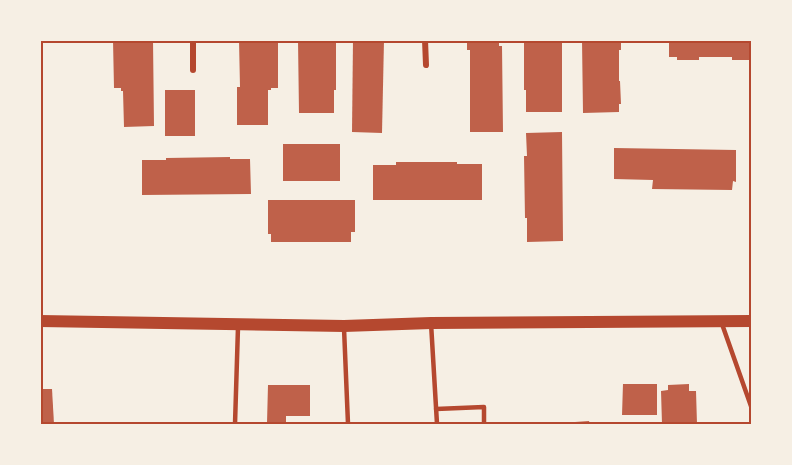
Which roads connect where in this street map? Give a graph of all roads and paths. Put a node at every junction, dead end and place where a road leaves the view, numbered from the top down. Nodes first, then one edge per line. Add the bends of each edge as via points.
1 (192, 40) edge
2 (425, 40) edge
3 (426, 65) dead end
4 (192, 70) dead end
5 (40, 321) edge
6 (722, 321) junction
7 (752, 321) edge
8 (431, 323) junction
9 (238, 324) junction
10 (344, 326) junction
11 (436, 409) junction
12 (752, 409) edge
13 (236, 424) edge
14 (348, 424) edge
15 (437, 424) edge
16 (484, 424) edge

1 - 4 street
2 - 3 street
5 - 9 main road
6 - 7 main road
6 - 8 main road
6 - 12 lane
8 - 10 main road
8 - 11 lane
9 - 10 main road
9 - 13 lane
10 - 14 lane
11 - 15 lane
11 - 16 lane via 484,407

